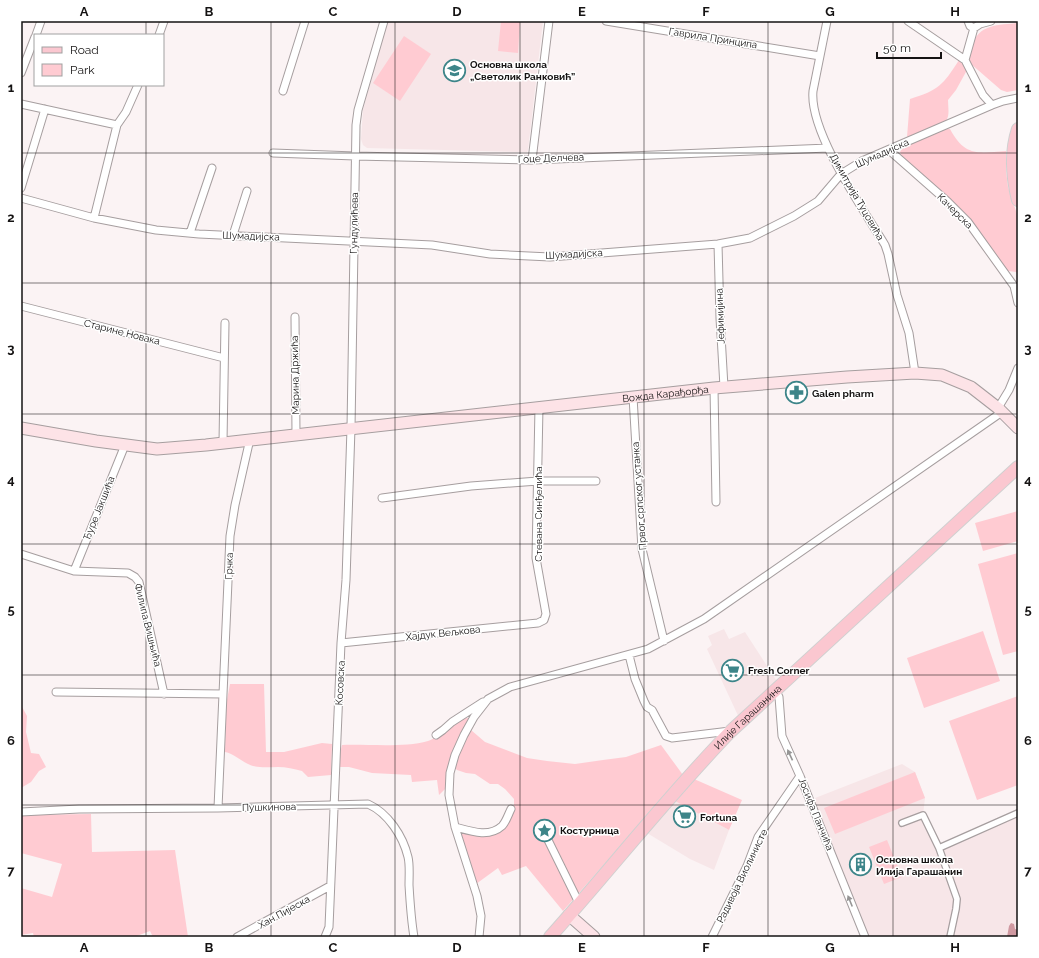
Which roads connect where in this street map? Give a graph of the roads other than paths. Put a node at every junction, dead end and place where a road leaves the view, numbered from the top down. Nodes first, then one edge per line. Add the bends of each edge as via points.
1 (41, 21) edge
2 (164, 21) edge
3 (305, 21) edge
4 (384, 21) edge
5 (549, 21) edge
6 (606, 21) edge
7 (827, 21) edge
8 (968, 21) edge
9 (991, 21) edge
10 (912, 22) edge
11 (974, 28) junction
12 (36, 34) edge
13 (159, 34) edge
14 (34, 39) edge
15 (820, 56) junction
16 (965, 60) junction
17 (21, 73) edge
18 (138, 86) edge
19 (283, 91) dead end
20 (1018, 98) edge
21 (21, 104) edge
22 (992, 105) junction
23 (45, 109) junction
24 (117, 125) junction
25 (1018, 129) edge
26 (828, 148) junction
27 (889, 150) junction
28 (273, 153) dead end
29 (355, 156) junction
30 (532, 160) junction
31 (212, 168) dead end
32 (841, 174) junction
33 (21, 188) edge
34 (247, 191) dead end
35 (21, 198) edge
36 (1018, 200) edge
37 (94, 218) junction
38 (190, 233) junction
39 (233, 235) junction
40 (354, 241) junction
41 (718, 244) junction
42 (1018, 303) edge
43 (21, 306) edge
44 (295, 317) dead end
45 (225, 323) dead end
46 (224, 358) junction
47 (1018, 368) edge
48 (915, 373) junction
49 (719, 387) junction
50 (633, 397) junction
51 (539, 407) junction
52 (1000, 410) junction
53 (21, 428) edge
54 (351, 428) junction
55 (1018, 428) edge
56 (296, 434) junction
57 (250, 439) junction
58 (223, 442) junction
59 (125, 445) junction
60 (1018, 467) edge
61 (538, 481) junction
62 (596, 481) dead end
63 (382, 498) dead end
64 (716, 502) dead end
65 (21, 554) edge
66 (74, 571) junction
67 (544, 620) joint
68 (664, 641) junction
69 (342, 643) junction
70 (629, 655) junction
71 (775, 690) junction
72 (56, 692) dead end
73 (164, 694) junction
74 (223, 694) junction
75 (488, 699) junction
76 (730, 731) junction
77 (436, 735) dead end
78 (800, 776) junction
79 (334, 805) junction
80 (218, 808) junction
81 (511, 809) dead end
82 (21, 812) edge
83 (1018, 814) edge
84 (902, 823) dead end
85 (455, 827) junction
86 (548, 840) dead end
87 (939, 848) junction
88 (330, 886) junction
89 (579, 903) junction
90 (570, 915) junction
91 (238, 937) edge
92 (325, 937) edge
93 (414, 937) edge
94 (479, 937) edge
95 (550, 937) edge
96 (594, 937) edge
97 (712, 937) edge
98 (865, 937) edge
99 (950, 937) edge

1 - 12 street
2 - 13 street
3 - 19 street
4 - 29 street, Гундулићева via 358,110
5 - 30 street
6 - 15 street, Гаврила Принципа
7 - 15 street, Димитрија Туцовића
8 - 11 street
9 - 11 street
10 - 16 street
11 - 16 street
14 - 17 street
15 - 26 street, Димитрија Туцовића via 812,100
16 - 22 street via 983,95
18 - 24 street
20 - 22 street, Шумадијска
21 - 23 street
22 - 27 street, Шумадијска
23 - 24 street
23 - 33 street
24 - 37 street
25 - 36 main road via 1012,170
26 - 30 street, Гоце Делчева
26 - 32 street, Димитрија Туцовића
27 - 32 street, Шумадијска via 862,161
27 - 42 street, Качерска via 968,222 1014,286
28 - 29 street, Гоце Делчева
29 - 30 street, Гоце Делчева
29 - 40 street, Гундулићева
31 - 38 street
32 - 41 street, Шумадијска via 818,201 794,216 750,238
32 - 48 street, Димитрија Туцовића via 888,254 909,333
34 - 39 street
35 - 37 street, Шумадијска
37 - 38 street, Шумадијска via 156,230
38 - 39 street, Шумадијска
39 - 40 street, Шумадијска
40 - 41 street, Шумадијска via 432,245 490,254 550,257
40 - 54 street, Гундулићева
41 - 49 street, Јефимијина
43 - 46 street, Старине Новака
44 - 56 street, Марина Држића
45 - 46 street
46 - 58 street
47 - 52 street
48 - 49 main road, Вожда Карађорђа
48 - 52 main road, Вожда Карађорђа via 942,375 961,382 979,392
49 - 50 main road, Вожда Карађорђа
49 - 64 street, Јефимијина
50 - 51 main road, Вожда Карађорђа
50 - 68 street, Првог српског устанка via 642,549
51 - 54 main road, Вожда Карађорђа
51 - 61 street, Стевана Синђелића
52 - 55 main road, Вожда Карађорђа
52 - 68 street via 704,619
53 - 59 main road, Вожда Карађорђа
54 - 56 main road, Вожда Карађорђа
54 - 69 street, Косовска
56 - 57 main road, Вожда Карађорђа
57 - 58 main road, Вожда Карађорђа
57 - 74 street, Грчка via 234,505 230,536
58 - 59 main road, Вожда Карађорђа via 156,449
59 - 66 street, Ђуре Јакшића
60 - 71 main road, Илије Гарашанина
61 - 62 street
61 - 63 street via 471,486
61 - 67 street, Стевана Синђелића via 536,558 546,614
65 - 66 street, Филипа Вишњића
66 - 73 street, Филипа Вишњића via 128,574 140,582
67 - 69 street, Хајдук Вељкова via 538,623
68 - 70 street
69 - 79 street, Косовска
70 - 75 street via 510,687
70 - 76 street via 644,701 666,736 672,738
71 - 76 main road, Илије Гарашанина
78 -> 71 street, Јосифа Панчића via 782,736 779,697
72 - 73 street
73 - 74 street
74 - 80 street, Грчка
75 - 77 street
75 - 85 street via 474,717 453,761 449,795
76 - 89 main road, Илије Гарашанина
78 - 97 street, Радивоја Виолинисте via 758,837 747,866
98 -> 78 street, Јосифа Панчића
79 - 80 street, Пушкинова
79 - 88 street, Косовска
79 - 93 street, Пушкинова via 368,804 384,815 396,829 408,858 410,917
80 - 82 street, Пушкинова
81 - 85 street via 502,826 489,833
83 - 87 street
84 - 87 street via 922,815
85 - 94 street via 477,896 481,916
86 - 89 street
87 - 99 street via 957,899
88 - 91 street, Хан Пијеска
88 - 92 street, Косовска via 329,927
89 - 90 main road, Илије Гарашанина
90 - 95 main road, Илије Гарашанина
90 - 96 main road

